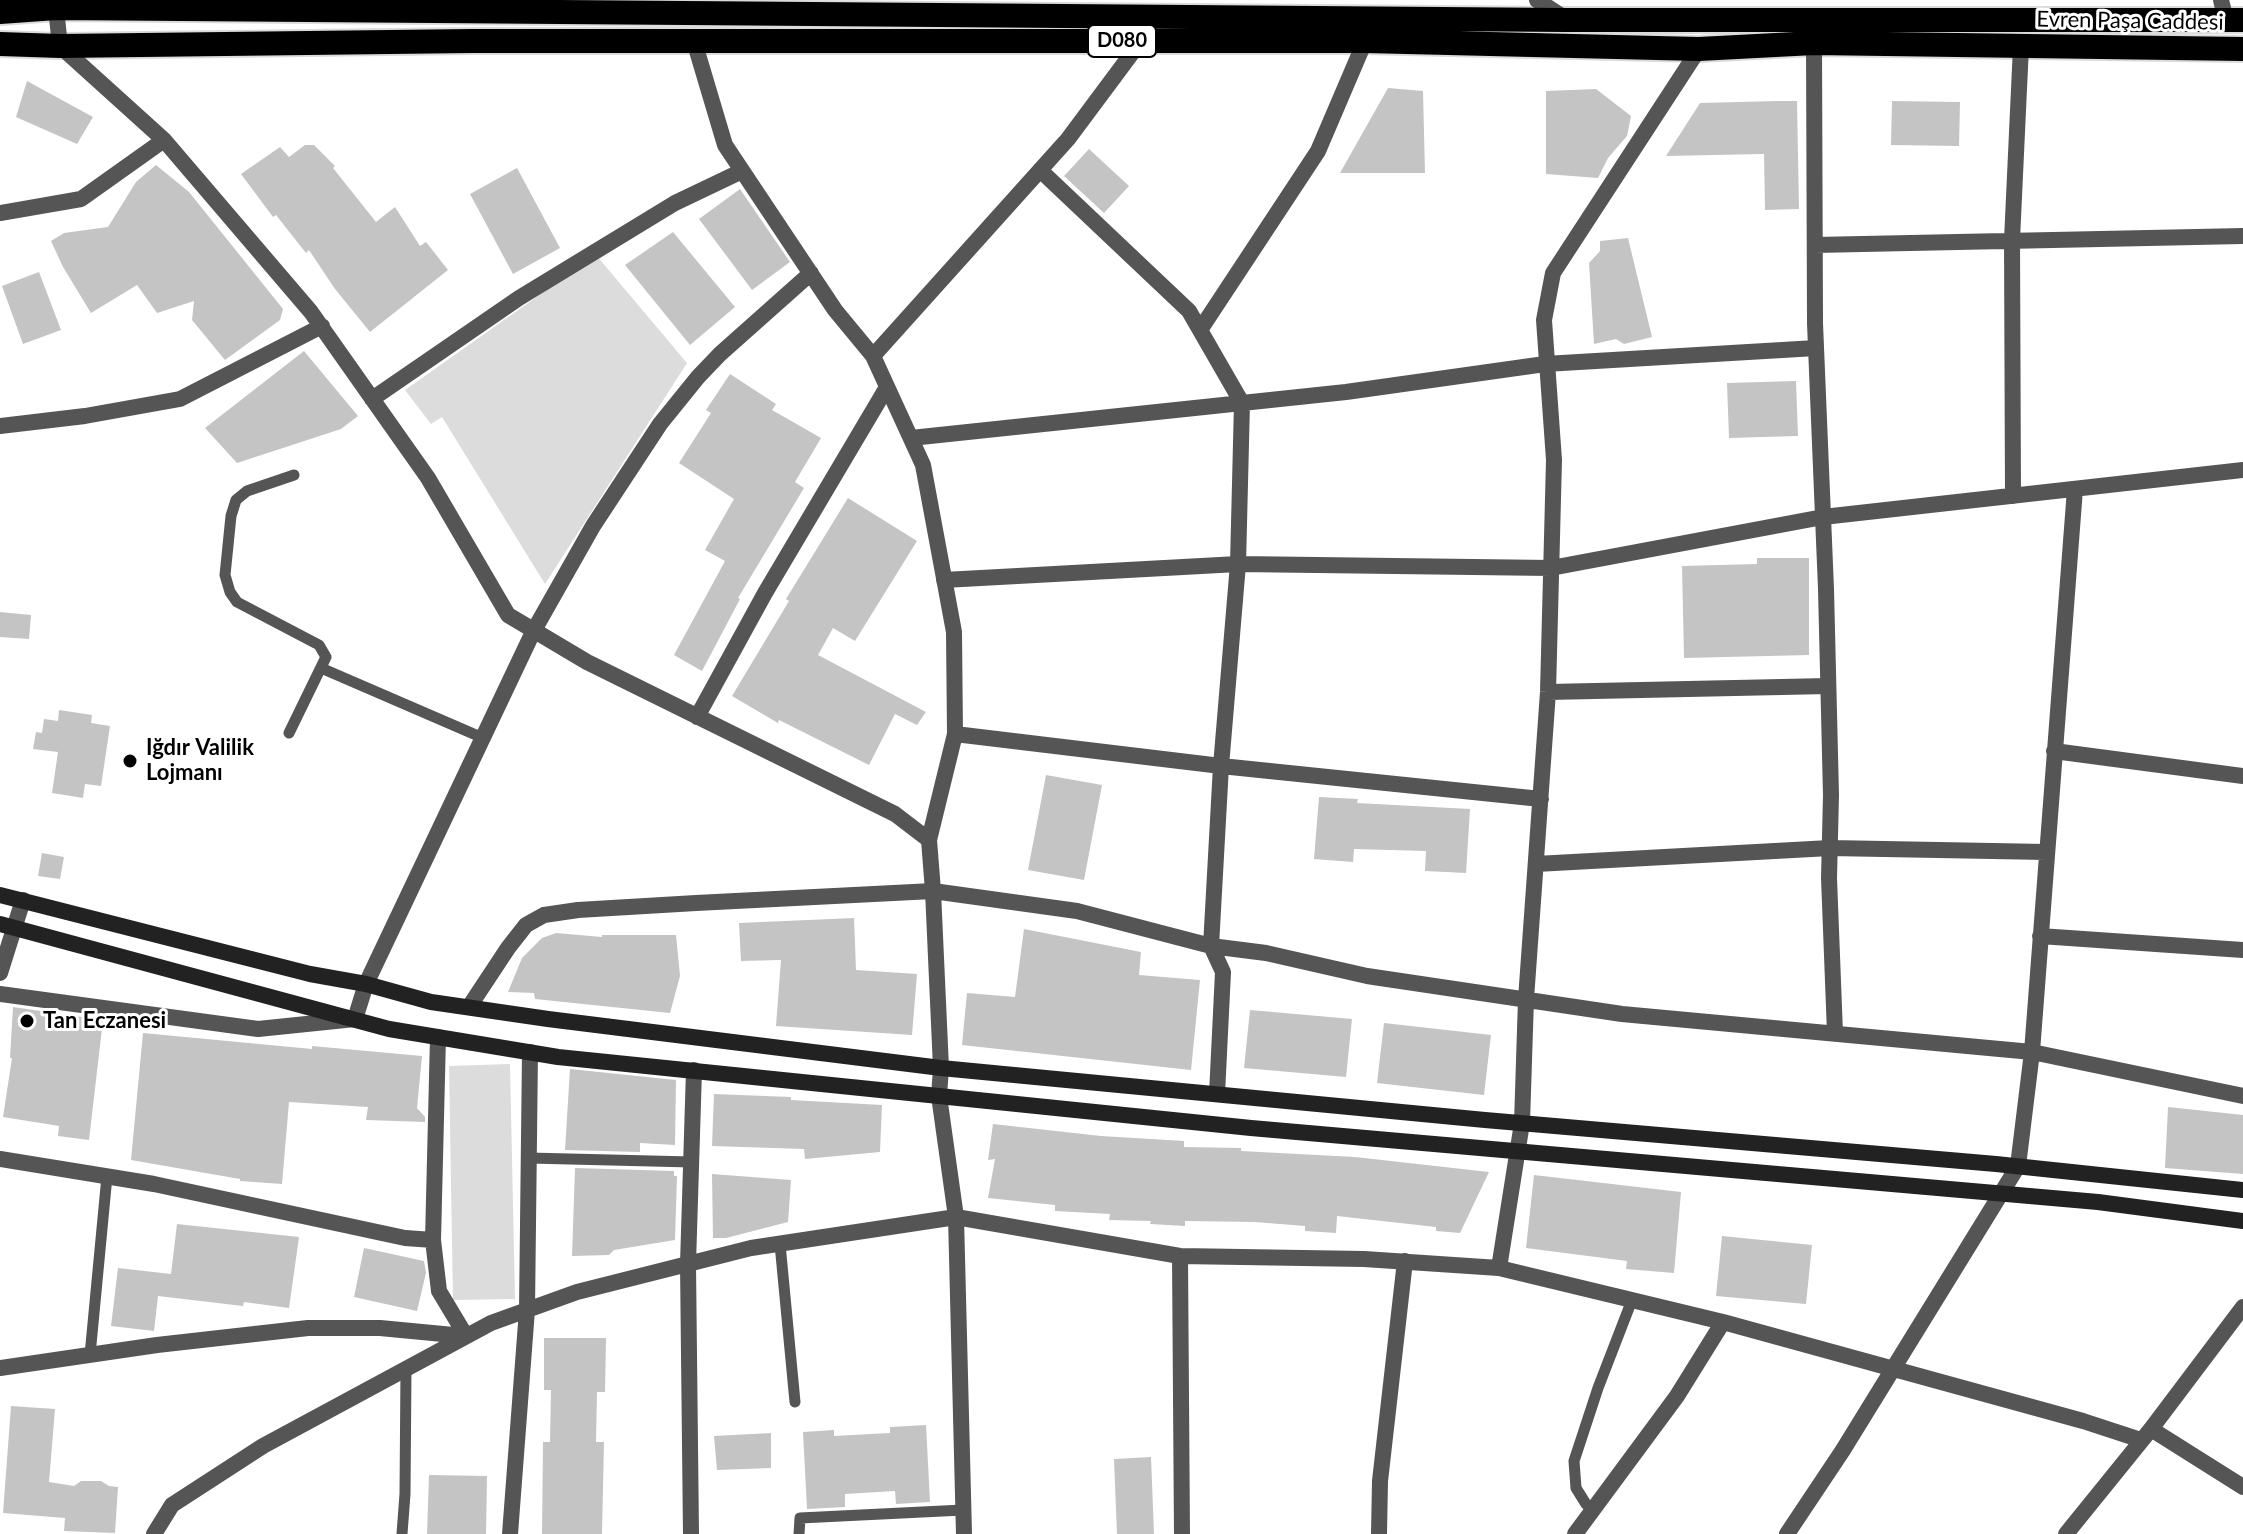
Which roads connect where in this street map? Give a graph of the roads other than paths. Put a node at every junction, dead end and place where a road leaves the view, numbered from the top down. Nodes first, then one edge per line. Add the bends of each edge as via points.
1 (1537, 0) edge
2 (235, 5) edge
3 (56, 8) junction
4 (0, 12) edge
5 (2230, 13) edge
6 (1567, 20) junction
7 (694, 41) junction
8 (1141, 41) junction
9 (1365, 41) junction
10 (1814, 43) junction
11 (0, 44) edge
12 (60, 46) junction
13 (2021, 46) junction
14 (1699, 49) junction
15 (2243, 49) edge
16 (164, 140) junction
17 (1040, 170) junction
18 (742, 171) junction
19 (0, 213) edge
20 (2243, 236) edge
21 (2012, 240) junction
22 (1815, 245) junction
23 (811, 273) junction
24 (322, 326) junction
25 (1200, 330) junction
26 (1816, 348) junction
27 (873, 356) junction
28 (1545, 364) junction
29 (887, 387) junction
30 (372, 399) junction
31 (1242, 403) junction
32 (0, 426) edge
33 (911, 438) junction
34 (2243, 470) edge
35 (294, 475) dead end
36 (2075, 489) junction
37 (2013, 496) junction
38 (1823, 517) junction
39 (1238, 564) junction
40 (1551, 568) junction
41 (944, 580) junction
42 (533, 632) junction
43 (321, 668) junction
44 (1828, 686) junction
45 (1548, 692) junction
46 (697, 717) junction
47 (289, 733) dead end
48 (955, 734) junction
49 (483, 738) junction
50 (2054, 751) junction
51 (1221, 766) junction
52 (2243, 776) edge
53 (1541, 799) junction
54 (929, 840) junction
55 (1830, 848) junction
56 (2046, 852) junction
57 (1536, 864) junction
58 (933, 891) junction
59 (0, 895) edge
60 (23, 900) junction
61 (7, 925) edge
62 (2040, 936) junction
63 (1211, 946) junction
64 (2243, 950) edge
65 (0, 973) edge
66 (366, 984) junction
67 (0, 994) edge
68 (1526, 999) junction
69 (469, 1007) junction
70 (355, 1019) junction
71 (1835, 1033) junction
72 (438, 1037) junction
73 (530, 1052) junction
74 (2032, 1052) junction
75 (941, 1068) junction
76 (694, 1070) junction
77 (1217, 1094) junction
78 (939, 1096) junction
79 (2243, 1096) edge
80 (1522, 1123) junction
81 (1517, 1153) junction
82 (529, 1158) junction
83 (0, 1159) edge
84 (692, 1162) junction
85 (2018, 1166) junction
86 (107, 1176) junction
87 (2243, 1190) edge
88 (2003, 1194) junction
89 (956, 1217) junction
90 (2243, 1221) edge
91 (433, 1240) junction
92 (780, 1244) junction
93 (1180, 1256) junction
94 (1405, 1261) junction
95 (688, 1264) junction
96 (1499, 1268) junction
97 (1632, 1300) junction
98 (2243, 1307) edge
99 (527, 1310) junction
100 (1723, 1322) junction
101 (466, 1336) junction
102 (90, 1355) junction
103 (0, 1368) edge
104 (406, 1368) junction
105 (1893, 1368) junction
106 (795, 1402) dead end
107 (2146, 1435) junction
108 (2243, 1487) edge
109 (1593, 1509) junction
110 (963, 1510) junction
111 (154, 1534) edge
112 (402, 1534) edge
113 (510, 1534) edge
114 (691, 1534) edge
115 (799, 1534) edge
116 (964, 1534) edge
117 (1182, 1534) edge
118 (1379, 1534) edge
119 (1575, 1534) edge
120 (1787, 1534) edge
121 (2066, 1534) edge

1 - 6 street
2 - 3 highway, Evren Paşa Caddesi / D080
2 - 6 highway, Evren Paşa Caddesi / D080
3 - 4 highway, Evren Paşa Caddesi / D080
3 - 12 street
5 - 6 highway, Evren Paşa Caddesi / D080
7 - 8 highway, Evren Paşa Caddesi / D080
7 - 12 highway, Evren Paşa Caddesi / D080
7 - 18 street via 725,145
8 - 9 highway, Evren Paşa Caddesi / D080
8 - 17 street
9 - 14 highway, Evren Paşa Caddesi / D080
9 - 25 street via 1318,151
10 - 13 highway, Evren Paşa Caddesi / D080
10 - 14 highway, Evren Paşa Caddesi / D080
10 - 22 street
11 - 12 highway, Evren Paşa Caddesi / D080
12 - 16 street
13 - 15 highway, Evren Paşa Caddesi / D080
13 - 21 street
14 - 28 street via 1553,273 1544,320
16 - 19 street via 81,199
16 - 24 street
17 - 25 street via 1189,311
17 - 27 street
18 - 23 street
18 - 30 street via 675,203 519,298
20 - 21 street
21 - 22 street
21 - 37 street
22 - 26 street
23 - 27 street
23 - 42 street via 720,354 678,400 593,526
24 - 30 street
24 - 32 street via 180,399
25 - 31 street
26 - 28 street
26 - 38 street
27 - 29 street
28 - 31 street
28 - 40 street via 1554,460
29 - 33 street
29 - 46 street
30 - 42 street via 428,478 508,615
31 - 33 street
31 - 39 street
33 - 41 street via 923,465
34 - 36 street
35 - 43 lane via 236,500 225,575 237,602 319,645 326,657
36 - 37 street
36 - 50 street
37 - 38 street
38 - 40 street
38 - 44 street
39 - 40 street
39 - 41 street
39 - 51 street
40 - 45 street
41 - 48 street via 954,632
42 - 46 street
42 - 49 street
43 - 47 lane
43 - 49 lane
44 - 45 street
44 - 55 street
45 - 53 street
46 - 54 street via 895,814
48 - 51 street
48 - 54 street
49 - 66 street
50 - 52 street
50 - 56 street
51 - 53 street
51 - 63 street
53 - 57 street
54 - 58 street
55 - 56 street
55 - 57 street
55 - 71 street
56 - 62 street
57 - 68 street
58 - 63 street via 1077,911
58 - 69 street via 544,915 526,925
58 - 75 street
59 - 60 street
60 - 61 street
60 - 66 street
61 - 65 street
61 - 70 street
62 - 64 street
62 - 74 street
63 - 68 street
63 - 77 street via 1223,972
66 - 69 street
66 - 70 street
67 - 70 street via 258,1029
68 - 71 street via 1622,1014
68 - 80 street
69 - 75 street
70 - 72 street
71 - 74 street
72 - 73 street
72 - 91 street
73 - 76 street
73 - 82 street
74 - 79 street
74 - 85 street
75 - 77 street
75 - 78 street
76 - 78 street
76 - 84 street
77 - 80 street
78 - 81 street
78 - 89 street
80 - 81 street
80 - 85 street
81 - 88 street
81 - 96 street
82 - 84 lane
82 - 99 street
83 - 86 street
84 - 95 street
85 - 87 street
85 - 88 street
86 - 91 street
86 - 102 lane
88 - 90 street
88 - 105 street
89 - 92 street
89 - 93 street
89 - 110 street
91 - 101 street via 439,1291
92 - 95 street
92 - 106 lane
93 - 94 street
93 - 117 street
94 - 96 street
94 - 118 street via 1380,1481
95 - 99 street
95 - 114 street
96 - 97 street
97 - 100 street
97 - 109 lane via 1574,1461 1576,1488
98 - 107 street
99 - 101 street
99 - 113 street
100 - 105 street
100 - 109 street via 1677,1396
101 - 102 street via 308,1328
101 - 104 street
102 - 103 street
104 - 111 street via 263,1446 172,1505
104 - 112 lane
105 - 107 street
105 - 120 street
107 - 108 street
107 - 121 street
109 - 119 street
110 - 115 lane via 800,1518
110 - 116 street

